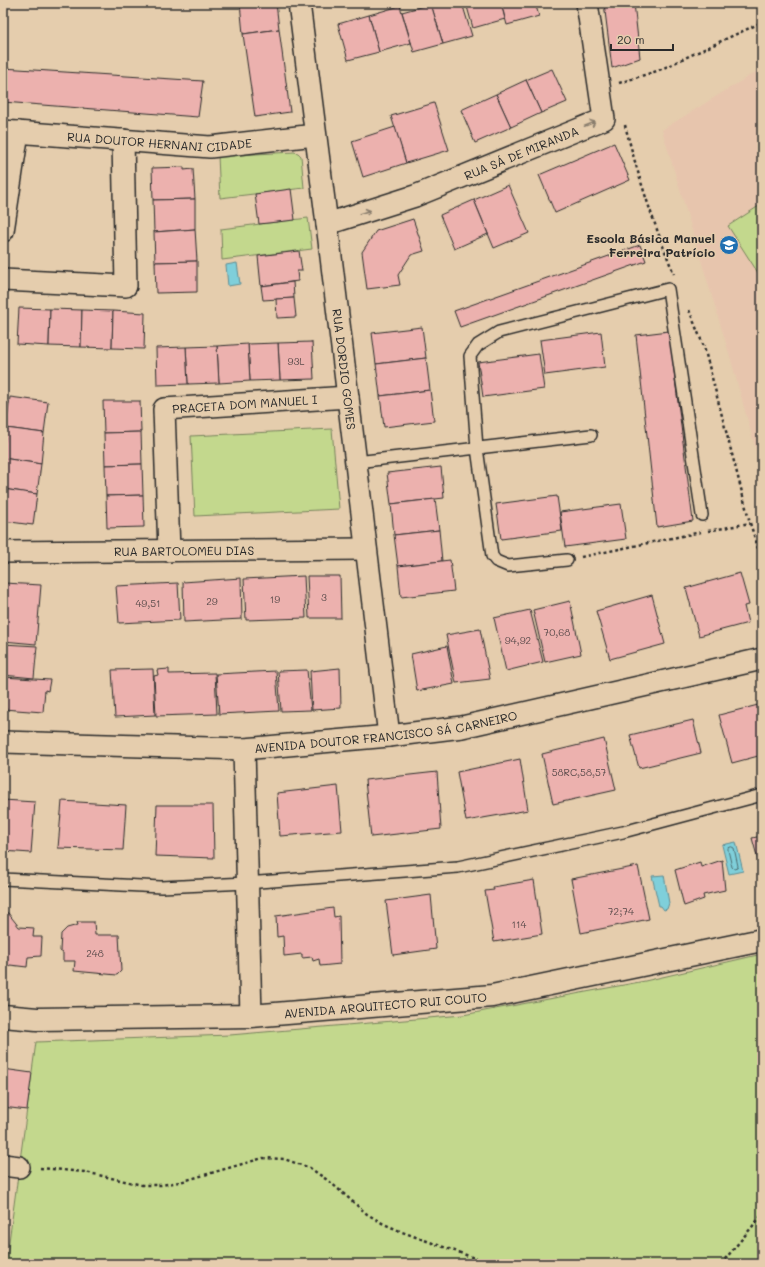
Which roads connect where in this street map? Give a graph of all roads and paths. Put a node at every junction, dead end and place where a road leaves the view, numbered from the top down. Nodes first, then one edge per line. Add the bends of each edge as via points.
1 (587, 3) edge
2 (302, 4) edge
3 (762, 16) edge
4 (600, 90) junction
5 (10, 132) edge
6 (315, 135) junction
7 (123, 140) junction
8 (327, 224) junction
9 (3, 231) edge
10 (3, 280) edge
11 (348, 397) junction
12 (590, 435) dead end
13 (477, 448) junction
14 (356, 462) junction
15 (702, 515) dead end
16 (750, 523) dead end
17 (366, 549) junction
18 (169, 551) junction
19 (3, 552) edge
20 (567, 560) joint
21 (762, 659) edge
22 (389, 736) junction
23 (3, 742) edge
24 (244, 749) junction
25 (762, 796) edge
26 (3, 879) edge
27 (247, 883) junction
28 (762, 940) edge
29 (3, 1016) edge
30 (251, 1016) junction
31 (11, 1166) edge
32 (762, 1215) edge
33 (491, 1264) edge
34 (721, 1264) edge

1 - 4 street, RUA SÁ DE MIRANDA
2 - 6 street, RUA DORDIO GOMES
3 - 4 path via 758,24 657,71
8 -> 4 street, RUA SÁ DE MIRANDA via 415,196 604,119
5 - 7 street, RUA DOUTOR HERNANI CIDADE
5 - 9 street
6 - 7 street, RUA DOUTOR HERNANI CIDADE via 210,147
6 - 8 street, RUA DORDIO GOMES
7 - 10 street via 126,286
8 - 11 street, RUA DORDIO GOMES
11 - 14 street, RUA DORDIO GOMES
11 - 18 street, PRACETA DOM MANUEL I via 164,409
12 - 13 lane
13 - 14 lane
13 - 15 lane via 470,356 478,345 499,332 668,289
13 - 20 lane via 492,556 496,561 508,566
14 - 17 street, RUA DORDIO GOMES
16 - 20 path
17 - 18 street, RUA BARTOLOMEU DIAS
17 - 22 street, RUA DORDIO GOMES
18 - 19 street, RUA BARTOLOMEU DIAS
21 - 22 street, AVENIDA DOUTOR FRANCISCO SÁ CARNEIRO via 462,727
22 - 24 street, AVENIDA DOUTOR FRANCISCO SÁ CARNEIRO
23 - 24 street, AVENIDA DOUTOR FRANCISCO SÁ CARNEIRO
24 - 27 street
25 - 27 lane via 623,832 458,867
26 - 27 lane via 160,887
27 - 30 street
28 - 30 street, AVENIDA ARQUITECTO RUI COUTO via 492,996
29 - 30 street, AVENIDA ARQUITECTO RUI COUTO via 37,1019
31 - 33 path via 85,1172 142,1185 161,1185 263,1158 284,1159 310,1168 382,1223
32 - 34 path

